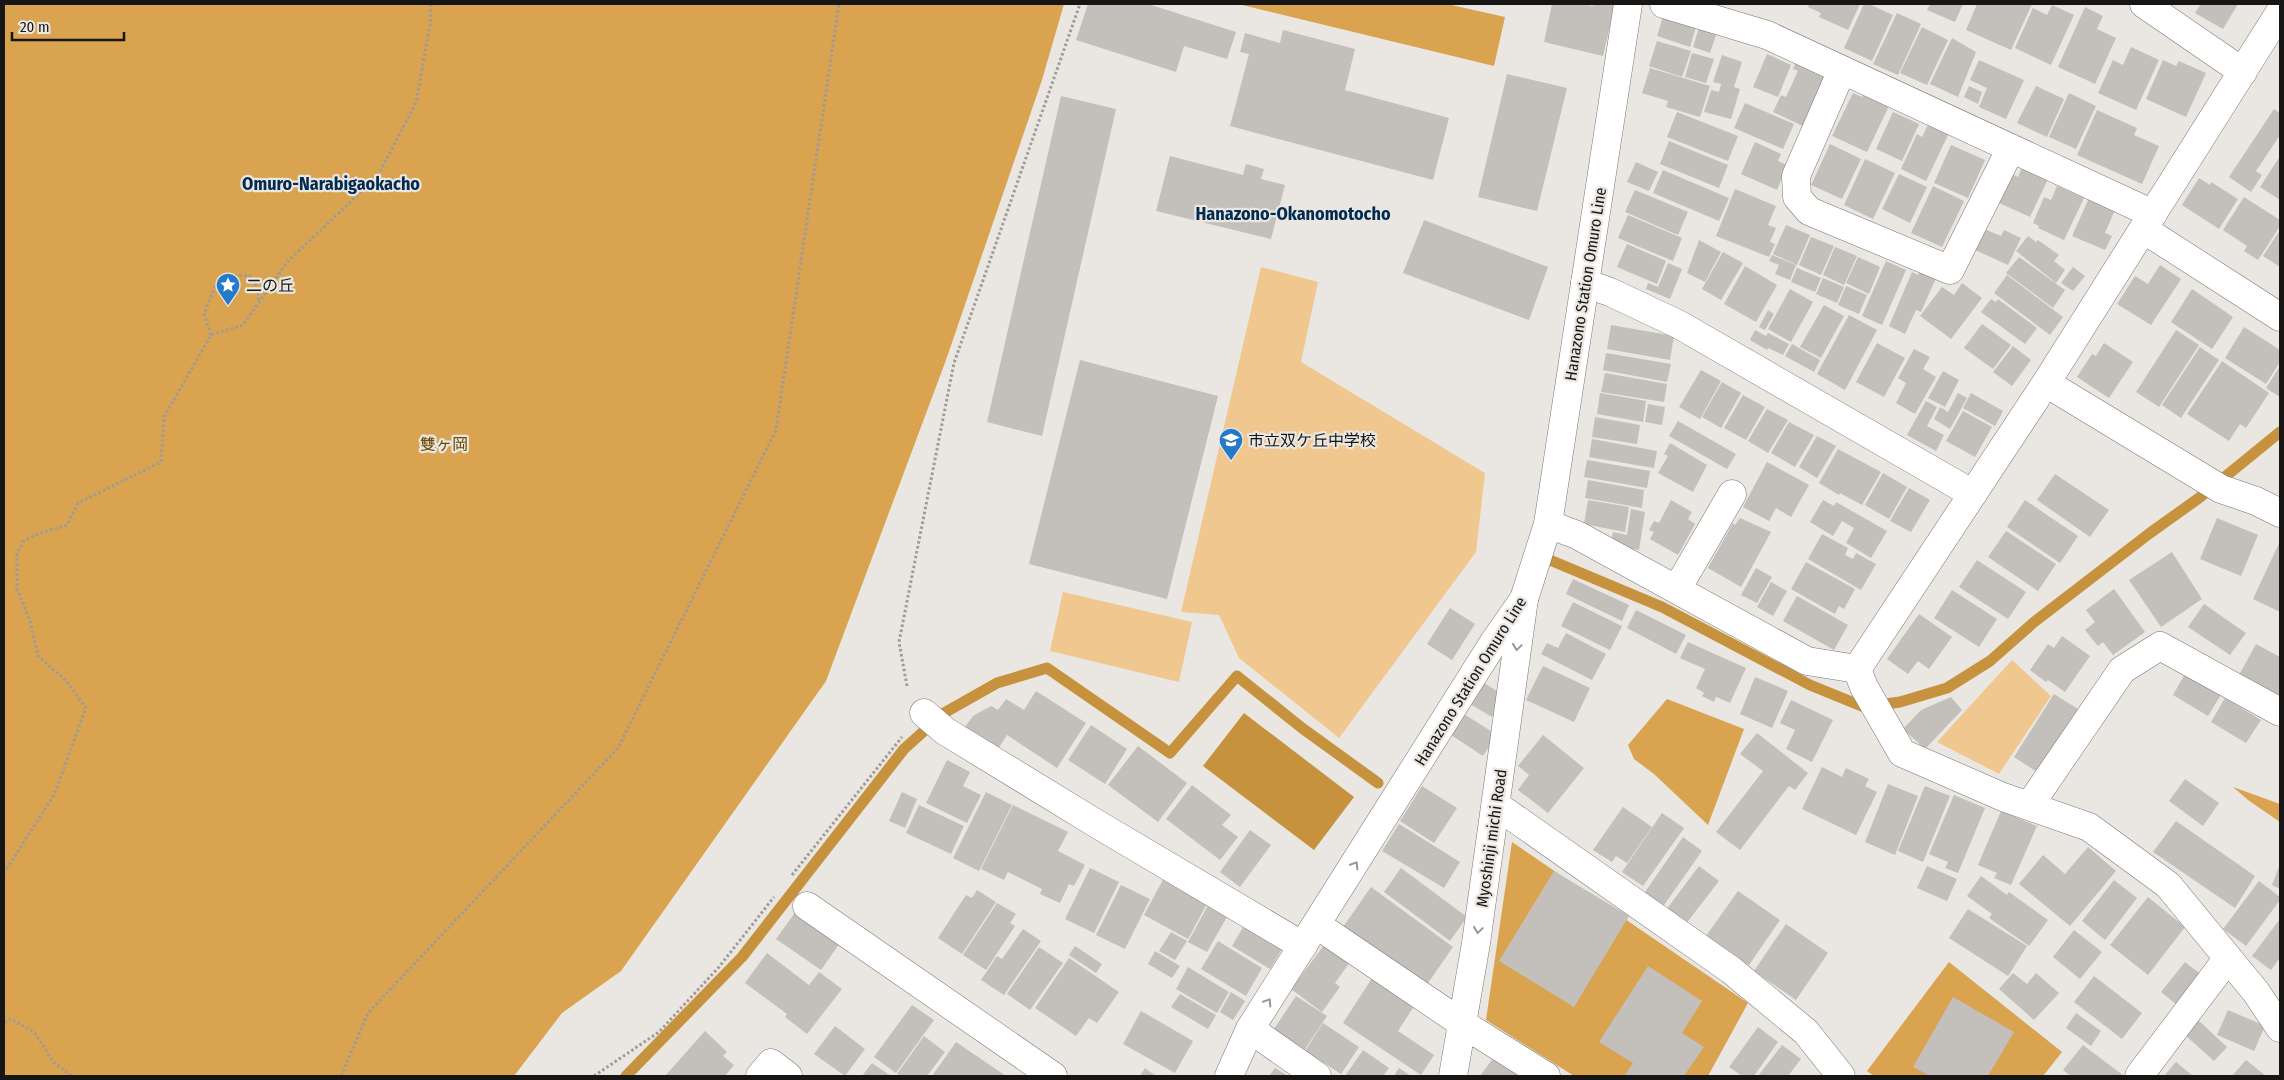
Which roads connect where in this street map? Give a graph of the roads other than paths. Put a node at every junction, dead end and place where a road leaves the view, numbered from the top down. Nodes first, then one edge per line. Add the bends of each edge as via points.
1 (1628, 4) edge
2 (1664, 4) edge
3 (2144, 4) edge
4 (2280, 12) edge
5 (1842, 70) junction
6 (2243, 72) junction
7 (2011, 148) junction
8 (2148, 221) junction
9 (1585, 283) junction
10 (2280, 318) edge
11 (2046, 383) junction
12 (1732, 494) dead end
13 (1973, 494) junction
14 (2280, 513) edge
15 (1547, 527) junction
16 (1678, 589) junction
17 (1524, 599) junction
18 (1861, 678) junction
19 (2280, 712) edge
20 (932, 720) road end
21 (1496, 805) junction
22 (2029, 806) junction
23 (807, 906) dead end
24 (1310, 936) junction
25 (2228, 958) junction
26 (1463, 1024) junction
27 (2280, 1028) edge
28 (1250, 1030) junction
29 (760, 1076) edge
30 (788, 1076) edge
31 (1053, 1076) edge
32 (1229, 1076) edge
33 (1317, 1076) edge
34 (1453, 1076) edge
35 (1546, 1076) edge
36 (1841, 1076) edge
37 (2138, 1076) edge

1 - 9 street, Hanazono Station Omuro Line
2 - 5 street via 1767,35
3 - 6 street
4 - 6 street
5 - 7 street
5 - 7 street via 1796,176 1797,197 1809,211 1950,270
6 - 8 street
7 - 8 street
8 - 10 street
8 - 11 street
9 - 13 street via 1678,324
9 - 15 street, Hanazono Station Omuro Line
11 - 13 street
11 - 14 street via 2221,489
12 - 16 street
13 - 18 street
15 - 16 street via 1577,535
15 - 17 street, Hanazono Station Omuro Line
16 - 18 street via 1807,661
17 -> 21 street, Myoshinji michi Road
24 -> 17 street, Hanazono Station Omuro Line
18 - 22 street via 1902,753
19 - 22 street via 2160,646 2122,670
20 - 24 street via 1097,824
21 -> 26 street, Myoshinji michi Road
21 - 36 street via 1731,970 1806,1032
22 - 25 street via 2089,827 2168,886
23 - 31 street
24 - 26 street
28 -> 24 street, Hanazono Station Omuro Line
25 - 27 street
25 - 37 street
26 - 34 street, Myoshinji michi Road
26 - 35 street
28 - 32 street, Hanazono Station Omuro Line
28 - 33 street
29 - 30 street via 771,1063

